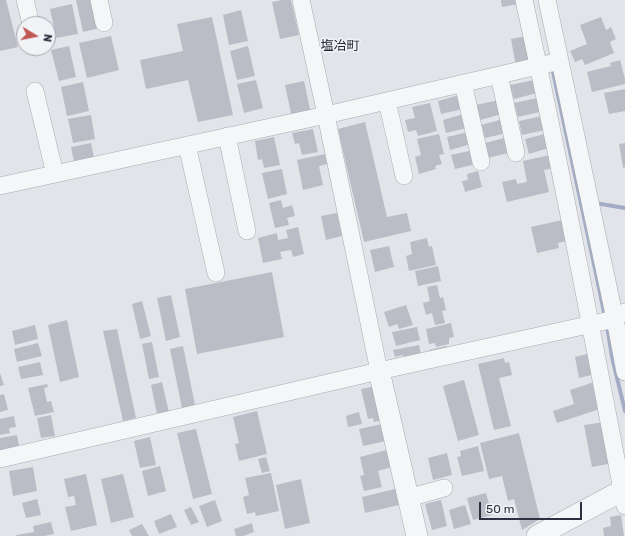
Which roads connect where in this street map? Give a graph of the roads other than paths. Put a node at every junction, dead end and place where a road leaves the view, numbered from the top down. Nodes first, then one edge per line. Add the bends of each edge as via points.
1 (25, 0) edge
2 (99, 0) edge
3 (301, 0) edge
4 (524, 0) edge
5 (547, 0) edge
6 (29, 16) edge
7 (104, 23) dead end
8 (560, 61) junction
9 (539, 66) junction
10 (499, 75) junction
11 (464, 84) junction
12 (35, 91) dead end
13 (387, 101) junction
14 (326, 115) junction
15 (227, 136) junction
16 (187, 145) junction
17 (516, 153) dead end
18 (481, 162) dead end
19 (55, 174) junction
20 (404, 176) dead end
21 (0, 186) edge
22 (247, 231) dead end
23 (216, 273) dead end
24 (620, 316) edge
25 (591, 325) junction
26 (379, 371) junction
27 (625, 372) edge
28 (0, 459) edge
29 (444, 488) dead end
30 (624, 495) edge
31 (408, 498) junction
32 (417, 536) edge
33 (537, 536) edge

1 - 6 street
2 - 7 street
3 - 14 street
4 - 9 street
5 - 8 street
8 - 9 street
8 - 24 street
9 - 10 street
9 - 25 street
10 - 11 street
10 - 17 street
11 - 13 street
11 - 18 street
12 - 19 street
13 - 14 street
13 - 20 street
14 - 15 street
14 - 26 street
15 - 16 street
15 - 22 street
16 - 19 street
16 - 23 street
19 - 21 street
24 - 25 street
24 - 27 street
25 - 26 street
25 - 30 street
26 - 28 street
26 - 31 street
29 - 31 street
30 - 33 street
31 - 32 street

